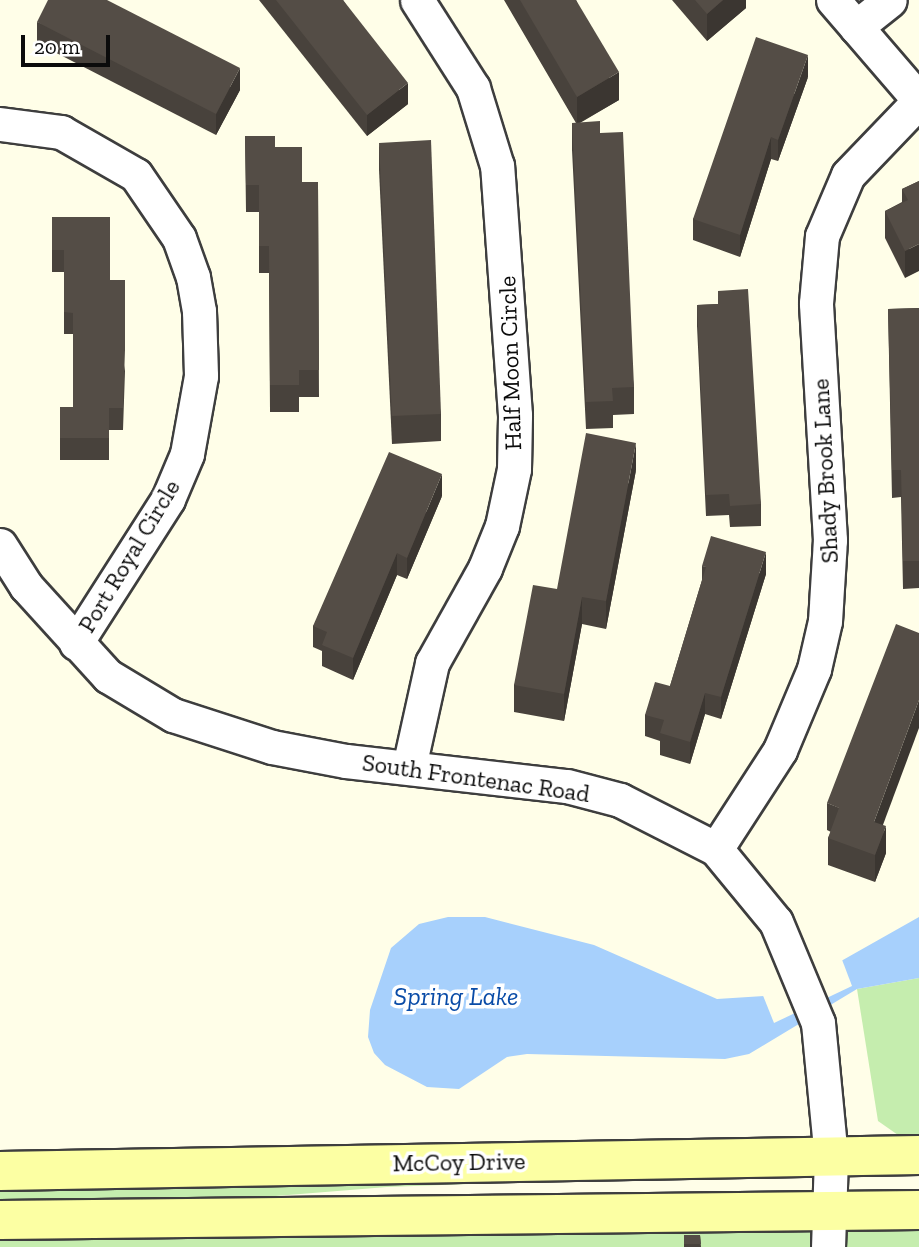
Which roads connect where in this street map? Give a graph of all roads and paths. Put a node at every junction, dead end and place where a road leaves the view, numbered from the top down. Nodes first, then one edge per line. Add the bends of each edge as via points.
1 (417, 0) edge
2 (833, 0) edge
3 (890, 0) edge
4 (856, 27) junction
5 (919, 101) edge
6 (0, 124) edge
7 (0, 545) edge
8 (76, 643) junction
9 (408, 767) junction
10 (716, 849) junction
11 (919, 1155) edge
12 (831, 1157) junction
13 (0, 1171) edge
14 (919, 1210) edge
15 (0, 1220) edge
16 (829, 1229) edge

1 - 9 street, Half Moon Circle via 473,88 497,166 515,415 514,469 502,526 485,568 432,663
2 - 4 street
3 - 4 street
4 - 5 street
5 - 10 street, Shady Brook Lane via 848,175 822,236 816,303 830,540 825,621 814,669 780,750
6 - 8 street, Port Royal Circle via 61,132 136,175 179,238 199,311 201,376 187,454 168,499
7 - 8 street, South Frontenac Road via 26,586
8 - 9 street, South Frontenac Road via 108,676 173,715 272,747
9 - 10 street, South Frontenac Road via 567,786 620,800
10 - 12 street, South Frontenac Road via 776,922 818,1023
11 - 12 street, McCoy Drive
12 - 13 street, McCoy Drive
12 - 16 street, South Frontenac Road
14 - 16 street
15 - 16 street

